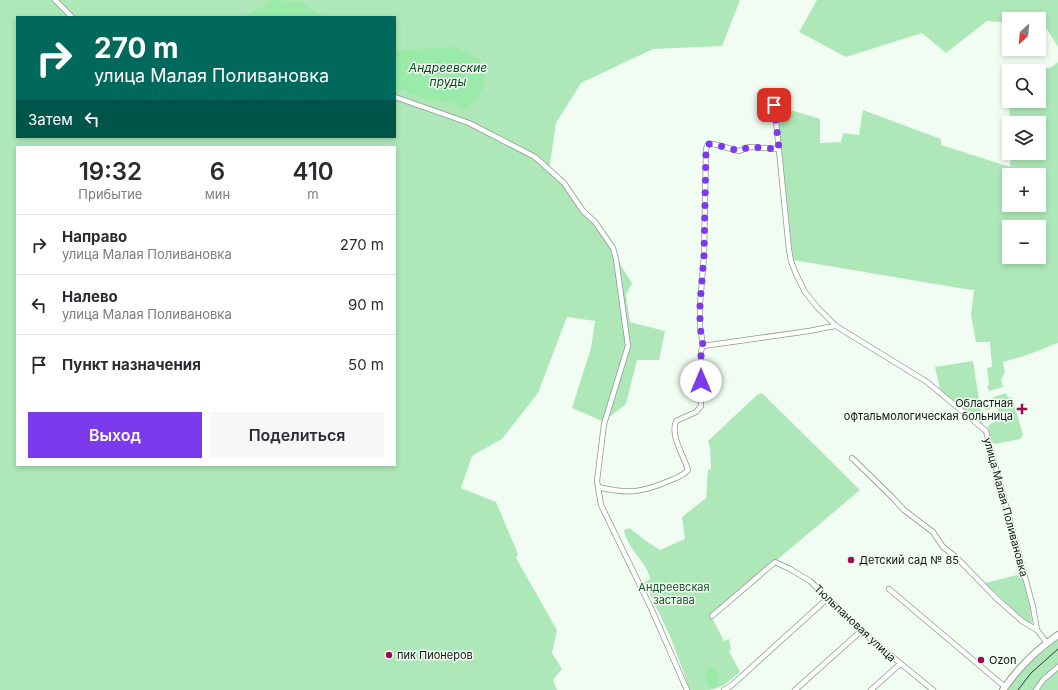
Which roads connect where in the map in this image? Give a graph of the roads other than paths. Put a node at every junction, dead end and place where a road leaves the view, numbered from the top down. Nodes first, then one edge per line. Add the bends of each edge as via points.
1 (55, 0) edge
2 (71, 16) edge
3 (773, 91) dead end
4 (396, 97) edge
5 (779, 149) junction
6 (836, 326) junction
7 (703, 346) junction
8 (852, 458) dead end
9 (598, 487) junction
10 (889, 589) dead end
11 (828, 598) junction
12 (712, 616) dead end
13 (1037, 630) junction
14 (861, 631) junction
15 (1058, 635) edge
16 (1047, 642) junction
17 (900, 664) junction
18 (1058, 667) edge
19 (1004, 688) edge
20 (687, 690) edge
21 (724, 690) edge
22 (795, 690) edge
23 (871, 690) edge
24 (933, 690) edge
25 (1036, 690) edge

1 - 2 street
3 - 5 street, улица Малая Поливановка
4 - 9 street via 469,122 535,157 564,183 613,248 628,346 604,424
5 - 6 street, улица Малая Поливановка via 791,261 805,292
5 - 7 street via 749,147 739,151 713,144 708,144 706,149 704,255 700,304
6 - 7 street
6 - 13 street, улица Малая Поливановка via 927,382 986,431
7 - 9 street via 701,406 696,412 676,421 674,425 675,437 688,470 681,476 650,489 620,491
8 - 13 street via 904,510 933,532 943,547 996,598 1022,621
9 - 20 street via 601,505
10 - 19 street
11 - 12 street, Тюльпановая улица via 810,581 775,562
11 - 14 street, Тюльпановая улица
11 - 21 street
13 - 16 street, улица Малая Поливановка
14 - 17 street, Тюльпановая улица
14 - 22 street
15 - 16 main road
16 - 19 main road
17 - 23 street
17 - 24 street, Тюльпановая улица
18 - 25 street

